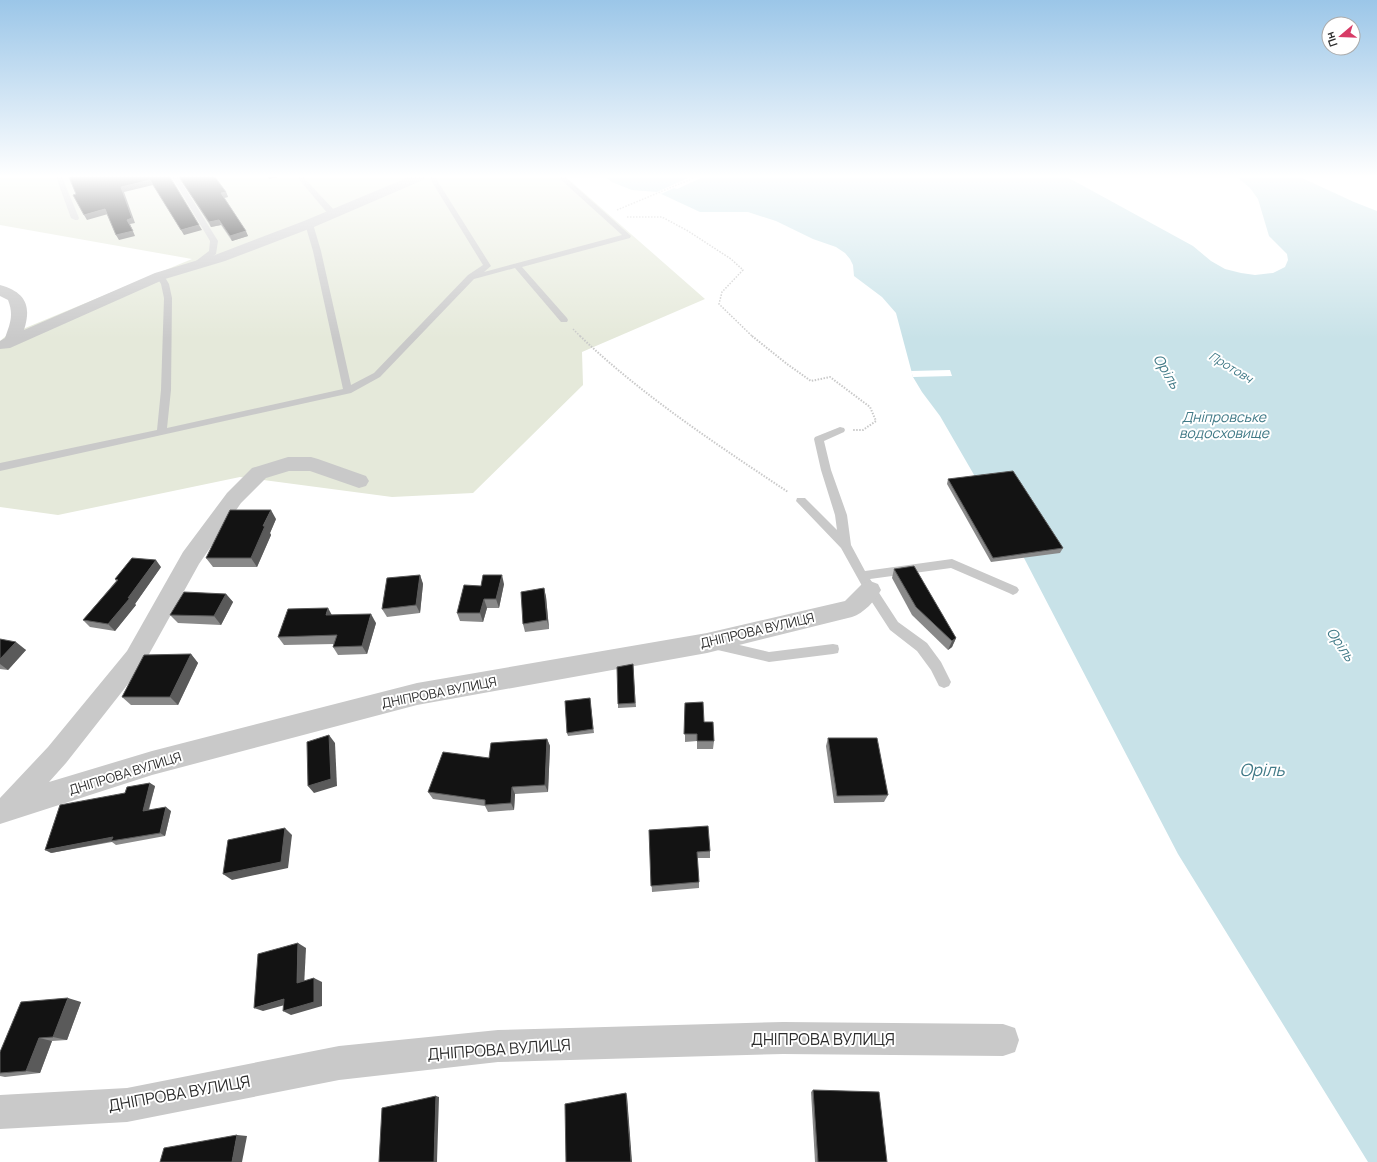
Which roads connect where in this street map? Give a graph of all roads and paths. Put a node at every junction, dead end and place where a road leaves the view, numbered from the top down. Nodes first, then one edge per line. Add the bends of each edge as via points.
1 (208, 231) edge
2 (290, 231) edge
3 (311, 231) edge
4 (466, 231) edge
5 (622, 231) edge
6 (688, 231) edge
7 (196, 264) junction
8 (517, 266) junction
9 (160, 276) junction
10 (471, 277) junction
11 (0, 290) edge
12 (564, 320) joint
13 (6, 344) edge
14 (348, 391) junction
15 (840, 430) joint
16 (162, 432) junction
17 (0, 467) edge
18 (359, 481) dead end
19 (801, 501) joint
20 (845, 545) junction
21 (866, 583) junction
22 (1013, 590) dead end
23 (707, 643) junction
24 (833, 649) dead end
25 (944, 682) dead end
26 (3, 812) edge
27 (1003, 1040) dead end
28 (0, 1112) edge

1 - 7 lane via 214,241 213,252
2 - 7 street via 220,258
3 - 14 lane
4 - 10 lane via 487,266
5 - 8 lane via 627,236
6 - 15 path via 743,270 722,292 719,304 738,324 795,371 812,381 830,377 870,407 876,421 863,430
7 - 9 street
8 - 10 lane
8 - 12 lane
9 - 13 street
9 - 16 lane via 168,298 166,390
10 - 14 lane via 377,375
11 - 13 street via 14,297 20,310 18,324
12 - 19 path via 586,342 666,408
14 - 16 lane
15 - 20 lane via 819,439 841,515
16 - 17 lane
18 - 26 street, ДНІПРОВА ВУЛИЦЯ via 311,464 288,464 259,473 234,498 191,558 135,658 57,755
19 - 20 lane
20 - 21 lane
21 - 22 lane via 952,564
21 - 23 street, ДНІПРОВА ВУЛИЦЯ via 852,608
21 - 25 lane via 894,626 922,647
23 - 24 lane via 769,657
23 - 26 street, ДНІПРОВА ВУЛИЦЯ via 417,694 152,764
27 - 28 street, ДНІПРОВА ВУЛИЦЯ via 783,1038 498,1046 339,1063 127,1105

